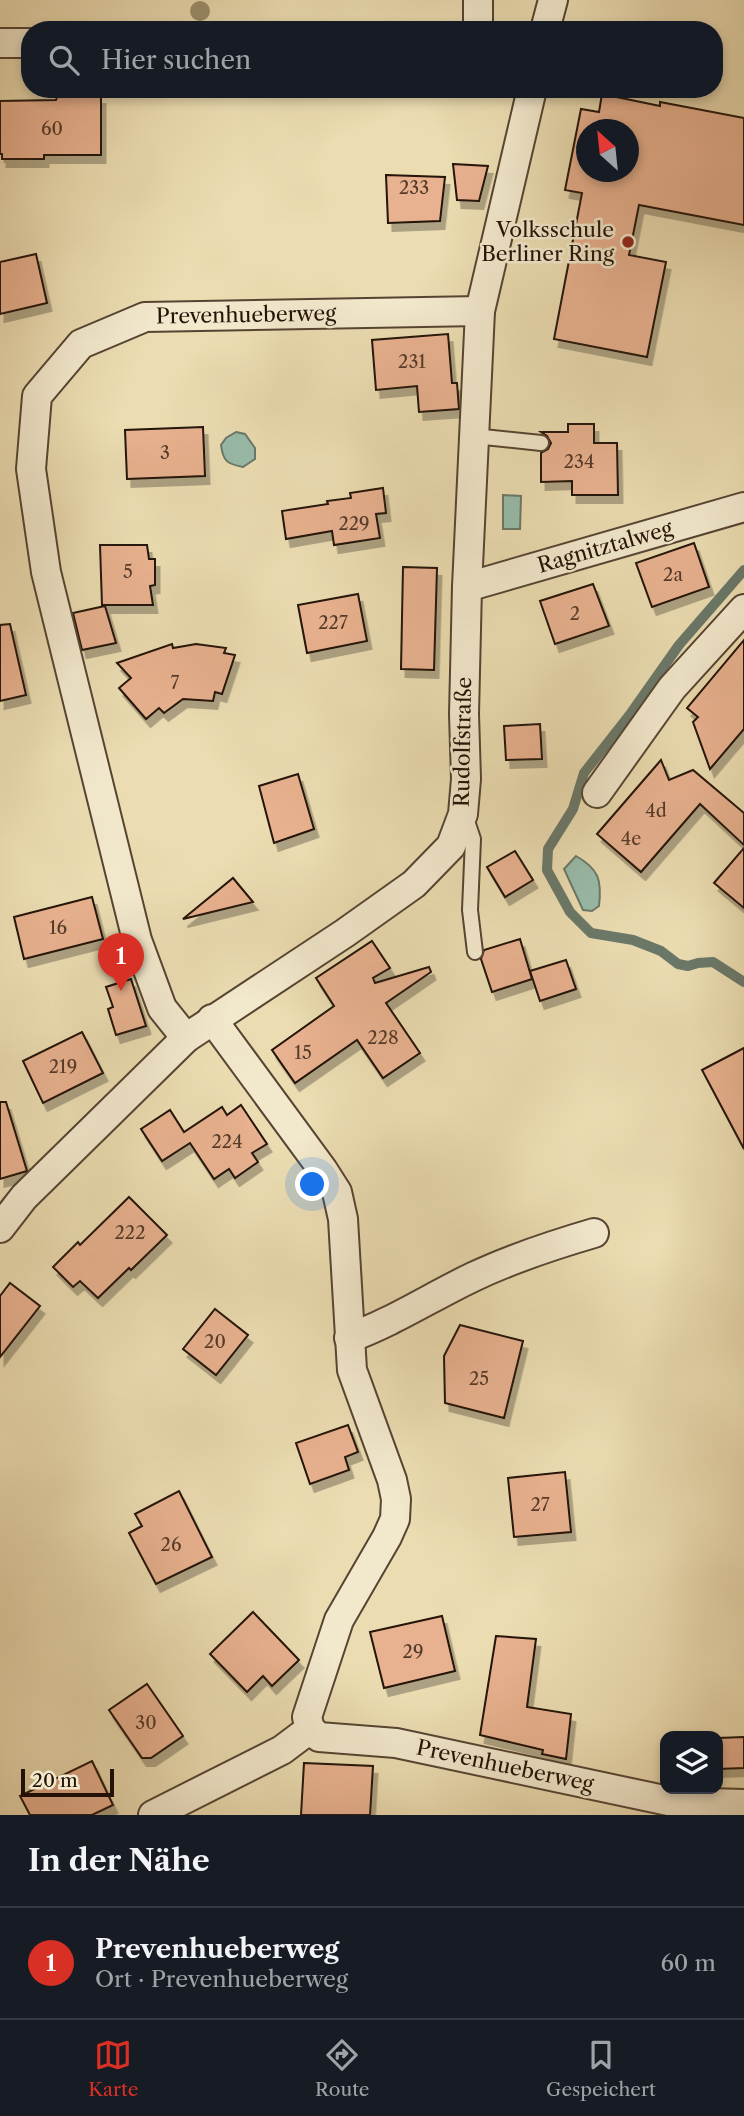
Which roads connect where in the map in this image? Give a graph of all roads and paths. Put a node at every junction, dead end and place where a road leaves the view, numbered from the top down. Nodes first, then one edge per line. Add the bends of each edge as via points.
1 (478, 0) edge
2 (552, 0) edge
3 (478, 21) edge
4 (547, 21) edge
5 (0, 43) edge
6 (21, 43) edge
7 (530, 98) edge
8 (480, 311) junction
9 (474, 436) junction
10 (541, 443) dead end
11 (744, 507) edge
12 (467, 587) junction
13 (744, 609) edge
14 (597, 793) dead end
15 (463, 811) junction
16 (475, 951) dead end
17 (212, 1019) junction
18 (186, 1038) junction
19 (0, 1228) edge
20 (594, 1233) dead end
21 (349, 1338) junction
22 (310, 1729) junction
23 (744, 1804) edge
24 (153, 1815) edge

1 - 3 street
2 - 4 street
5 - 6 street
7 - 8 street, Rudolfstraße
8 - 9 street, Rudolfstraße
8 - 18 street, Prevenhueberweg via 145,317 81,344 37,396 31,469 46,572 137,940 162,1008
9 - 10 lane
9 - 12 street, Rudolfstraße
11 - 12 street, Ragnitztalweg
12 - 15 street, Rudolfstraße
13 - 14 street via 672,688
15 - 16 lane via 473,839 470,910
15 - 17 street, Rudolfstraße via 451,846 414,884
17 - 18 street, Rudolfstraße
17 - 21 street via 337,1192 343,1219
18 - 19 street, Rudolfstraße via 24,1197
20 - 21 street via 527,1253
21 - 22 street via 352,1370 392,1480 395,1519 339,1620 307,1717
22 - 23 street, Prevenhueberweg via 325,1738 396,1743 673,1802
22 - 24 street via 282,1750

